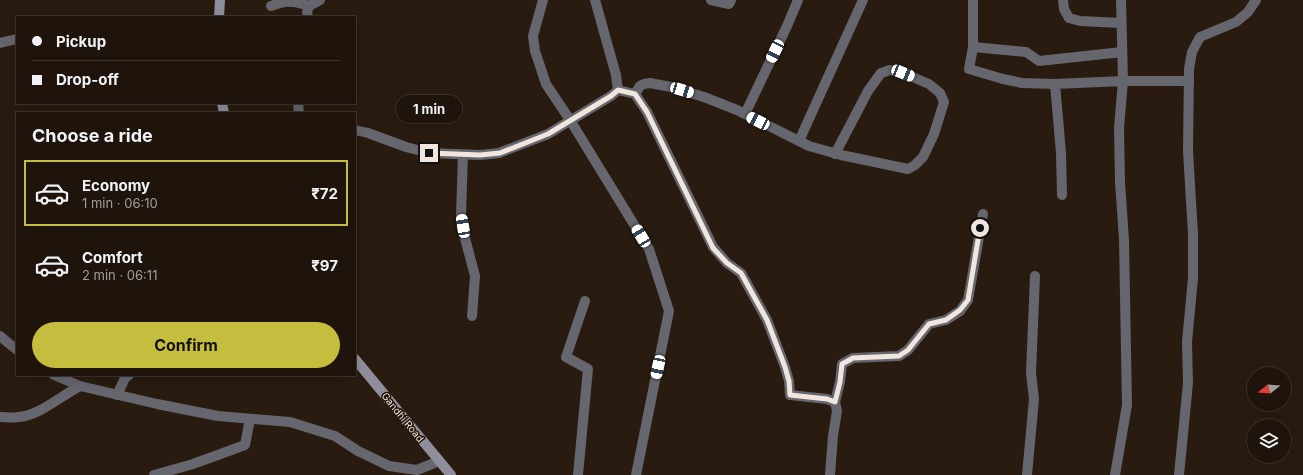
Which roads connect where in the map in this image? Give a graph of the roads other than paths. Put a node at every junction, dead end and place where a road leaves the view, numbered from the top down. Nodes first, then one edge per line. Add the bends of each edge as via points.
1 (220, 0) edge
2 (320, 0) edge
3 (543, 0) edge
4 (595, 0) edge
5 (711, 0) edge
6 (731, 0) edge
7 (798, 0) edge
8 (863, 0) edge
9 (973, 0) edge
10 (1063, 0) edge
11 (1121, 0) edge
12 (1256, 0) edge
13 (271, 6) dead end
14 (309, 6) junction
15 (219, 16) edge
16 (308, 16) edge
17 (1121, 23) junction
18 (16, 39) edge
19 (0, 43) edge
20 (973, 47) junction
21 (1122, 52) junction
22 (1123, 81) junction
23 (1189, 81) junction
24 (1055, 84) junction
25 (618, 90) junction
26 (635, 94) junction
27 (745, 114) junction
28 (570, 120) junction
29 (356, 130) edge
30 (799, 141) junction
31 (462, 154) junction
32 (835, 154) junction
33 (1062, 195) dead end
34 (983, 214) dead end
35 (1035, 276) dead end
36 (585, 300) dead end
37 (472, 316) dead end
38 (0, 336) edge
39 (16, 349) edge
40 (356, 360) edge
41 (56, 376) edge
42 (128, 376) edge
43 (80, 386) junction
44 (118, 394) junction
45 (835, 402) junction
46 (0, 417) edge
47 (250, 418) junction
48 (439, 461) junction
49 (154, 475) edge
50 (451, 475) edge
51 (578, 475) edge
52 (636, 475) edge
53 (830, 475) edge
54 (1027, 475) edge
55 (1115, 475) edge
56 (1179, 475) edge

1 - 15 main road
2 - 14 street
3 - 28 street via 533,36 535,51 546,84
4 - 25 street
5 - 6 street via 729,4
7 - 27 street
8 - 30 street
9 - 20 street
10 - 17 street via 1069,18
11 - 17 street
12 - 23 street via 1248,12 1236,22 1200,37 1192,52
13 - 14 street via 293,1
14 - 16 street
17 - 21 street
18 - 19 street
20 - 21 street via 1026,52 1039,61
20 - 24 street via 969,69 1022,83
21 - 22 street
22 - 23 street
22 - 24 street
22 - 55 street via 1119,136 1127,405
23 - 56 street via 1188,151 1193,278 1187,342 1188,383
24 - 33 street
25 - 26 street
25 - 28 street
26 - 27 street via 640,86 650,83 704,97
26 - 45 street via 647,112 713,248 741,273 767,320 785,367 790,395
27 - 30 street
28 - 31 street via 548,134 500,153
28 - 52 street via 649,249 669,311
29 - 31 street via 429,153
30 - 32 street
31 - 37 street via 461,215 475,276
32 - 32 street via 868,91 881,73 890,70 903,73 929,84 940,93 944,102 934,134 923,157 915,165 908,169
34 - 45 street via 968,300 960,310 946,320 929,324 908,350 899,356 853,358 842,364
35 - 54 street via 1031,373 1034,399
36 - 51 street via 566,357 588,369
38 - 39 street
40 - 48 main road, Gandhi Road
41 - 43 street
42 - 44 street
43 - 44 street
43 - 46 street via 36,412 20,417
44 - 47 street via 218,416
45 - 53 street via 837,411
47 - 48 street via 290,422 335,436 389,466 417,470
47 - 49 street via 245,445
48 - 50 main road, Gandhi Road

